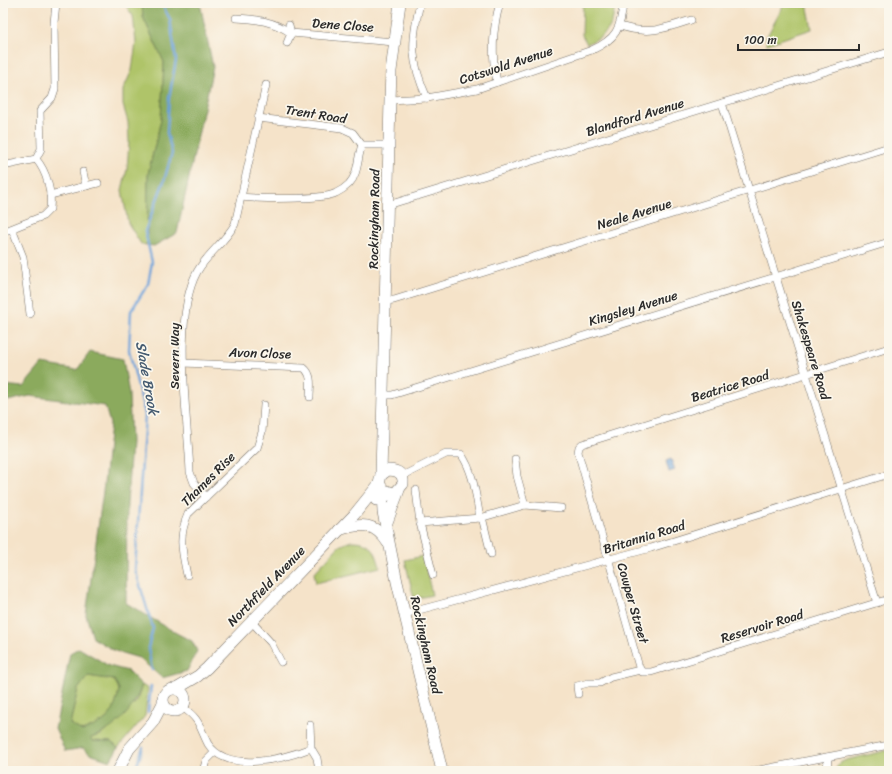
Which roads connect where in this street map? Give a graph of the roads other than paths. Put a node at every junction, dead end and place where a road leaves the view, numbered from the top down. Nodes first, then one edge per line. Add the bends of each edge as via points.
1 (56, 3) edge
2 (400, 3) edge
3 (420, 3) edge
4 (500, 3) edge
5 (623, 3) edge
6 (236, 18) dead end
7 (691, 20) dead end
8 (289, 25) dead end
9 (620, 26) junction
10 (291, 33) junction
11 (394, 42) junction
12 (287, 43) dead end
13 (889, 52) edge
14 (497, 82) junction
15 (266, 85) dead end
16 (427, 98) junction
17 (390, 100) junction
18 (722, 103) junction
19 (258, 118) junction
20 (389, 144) junction
21 (362, 145) junction
22 (889, 147) edge
23 (36, 160) junction
24 (3, 166) edge
25 (83, 172) dead end
26 (98, 183) dead end
27 (86, 186) junction
28 (749, 190) junction
29 (50, 195) junction
30 (242, 197) junction
31 (388, 205) junction
32 (12, 228) junction
33 (3, 232) edge
34 (889, 242) edge
35 (776, 277) junction
36 (386, 301) junction
37 (30, 314) dead end
38 (889, 348) edge
39 (184, 363) junction
40 (807, 375) junction
41 (384, 396) junction
42 (310, 397) dead end
43 (264, 405) dead end
44 (383, 435) junction
45 (579, 447) joint
46 (515, 460) dead end
47 (400, 474) junction
48 (889, 474) edge
49 (381, 486) junction
50 (842, 488) junction
51 (416, 490) dead end
52 (396, 491) junction
53 (206, 496) junction
54 (525, 505) junction
55 (561, 508) dead end
56 (481, 518) junction
57 (420, 523) junction
58 (386, 525) junction
59 (338, 530) junction
60 (390, 547) junction
61 (491, 554) dead end
62 (608, 560) junction
63 (187, 575) dead end
64 (433, 575) dead end
65 (889, 599) edge
66 (877, 603) junction
67 (404, 614) junction
68 (251, 621) junction
69 (280, 662) dead end
70 (641, 671) junction
71 (180, 692) junction
72 (578, 694) dead end
73 (172, 707) junction
74 (310, 725) dead end
75 (889, 745) edge
76 (311, 748) junction
77 (214, 753) junction
78 (828, 758) junction
79 (118, 771) edge
80 (202, 771) edge
81 (319, 771) edge
82 (442, 771) edge
83 (754, 771) edge
84 (827, 771) edge

1 - 23 street via 55,89 52,98 40,111 41,149
2 - 11 main road, Rockingham Road
3 - 16 street via 413,33 413,50 419,80
4 - 14 street via 492,52
5 - 9 street
6 - 10 street via 266,20
7 - 9 street via 657,31 631,30
8 - 10 street
9 - 14 street, Cotswold Avenue via 606,44
10 - 11 street, Dene Close
10 - 12 street
11 - 17 main road, Rockingham Road
13 - 18 street, Blandford Avenue
14 - 16 street, Cotswold Avenue via 458,93
15 - 19 street, Severn Way
16 - 17 street, Cotswold Avenue
17 - 20 main road, Rockingham Road
18 - 28 street, Shakespeare Road
18 - 31 street, Blandford Avenue
19 - 21 street, Trent Road via 342,128 353,133
19 - 30 street, Severn Way
20 - 21 street
20 - 31 main road, Rockingham Road
21 - 30 street via 358,154 357,171 349,184 335,194
22 - 28 street, Neale Avenue
23 - 24 street
23 - 29 street via 45,174
25 - 27 street
26 - 27 street
27 - 29 street
28 - 35 street, Shakespeare Road
28 - 36 street, Neale Avenue
29 - 32 street via 50,209 43,216
30 - 39 street, Severn Way via 230,234 204,261 191,284 185,320
31 - 36 main road, Rockingham Road
32 - 33 street
32 - 37 street via 23,257
34 - 35 street, Kingsley Avenue
35 - 40 street, Shakespeare Road
35 - 41 street, Kingsley Avenue
36 - 41 main road, Rockingham Road
38 - 40 street, Beatrice Road
39 - 42 street, Avon Close via 304,368 310,376
39 - 53 street, Severn Way via 191,478
40 - 45 street, Beatrice Road
40 - 50 street, Shakespeare Road
41 - 44 main road, Rockingham Road
43 - 53 street, Thames Rise via 262,432 257,448
44 - 47 main road, Rockingham Road via 388,458
44 - 49 main road, Rockingham Road
45 - 62 street, Cowper Street via 578,452
46 - 54 street
47 - 49 main road via 388,470
47 - 52 main road via 403,484
47 - 56 street via 446,454 462,454 471,476
48 - 50 street, Britannia Road
49 - 52 main road
49 - 58 main road, Rockingham Road
49 - 59 main road, Northfield Avenue
50 - 62 street, Britannia Road
50 - 66 street, Shakespeare Road
51 - 57 street
52 - 58 main road
53 - 63 street, Thames Rise via 188,514 182,527 180,541
54 - 55 street
54 - 56 street
56 - 57 street
56 - 61 street
57 - 64 street
58 - 60 main road, Rockingham Road
59 - 60 main road via 356,526 373,527 384,536
59 - 68 main road, Northfield Avenue
60 - 67 main road, Rockingham Road
62 - 67 street, Britannia Road
62 - 70 street, Cowper Street
65 - 66 street, Reservoir Road
66 - 70 street, Reservoir Road via 651,672
67 - 82 main road, Rockingham Road
68 - 69 street via 271,643
68 - 71 main road, Northfield Avenue
70 - 72 street, Reservoir Road via 611,677 600,684 576,683
71 - 73 main road via 185,702
71 - 73 main road, Northfield Avenue via 166,692
73 - 77 street via 193,714
73 - 79 main road via 153,722 129,749
74 - 76 street
75 - 78 street
76 - 77 street via 275,761 254,764 237,763
76 - 81 street via 317,758
77 - 80 street via 206,761
78 - 83 street
78 - 84 street

